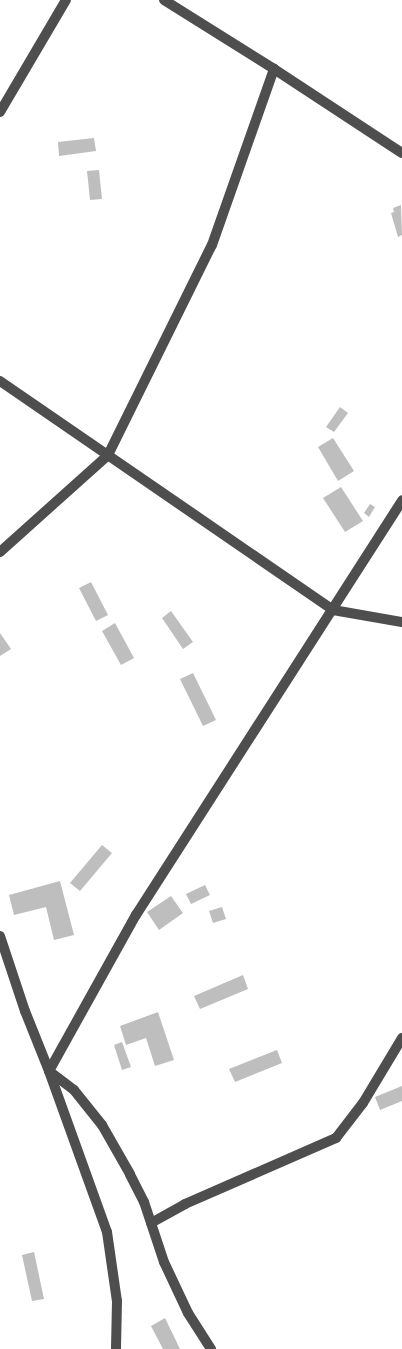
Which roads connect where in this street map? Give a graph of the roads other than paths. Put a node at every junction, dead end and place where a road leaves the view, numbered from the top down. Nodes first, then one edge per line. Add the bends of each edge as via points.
1 (66, 0) edge
2 (164, 0) edge
3 (274, 69) junction
4 (0, 112) edge
5 (402, 153) edge
6 (0, 381) edge
7 (108, 455) junction
8 (402, 500) edge
9 (0, 552) edge
10 (333, 610) junction
11 (402, 622) edge
12 (0, 936) edge
13 (402, 1038) edge
14 (49, 1071) junction
15 (151, 1223) junction
16 (116, 1349) edge
17 (211, 1349) edge

1 - 4 street
2 - 3 street
3 - 5 street
3 - 7 street via 212,245
6 - 7 street
7 - 9 street
7 - 10 street
8 - 10 street
10 - 11 street
10 - 14 street via 136,915
12 - 14 street
13 - 15 street via 363,1103 336,1138 186,1204
14 - 15 street via 74,1090 102,1125 134,1181
14 - 16 street via 107,1232 117,1301
15 - 17 street via 164,1262 188,1313

